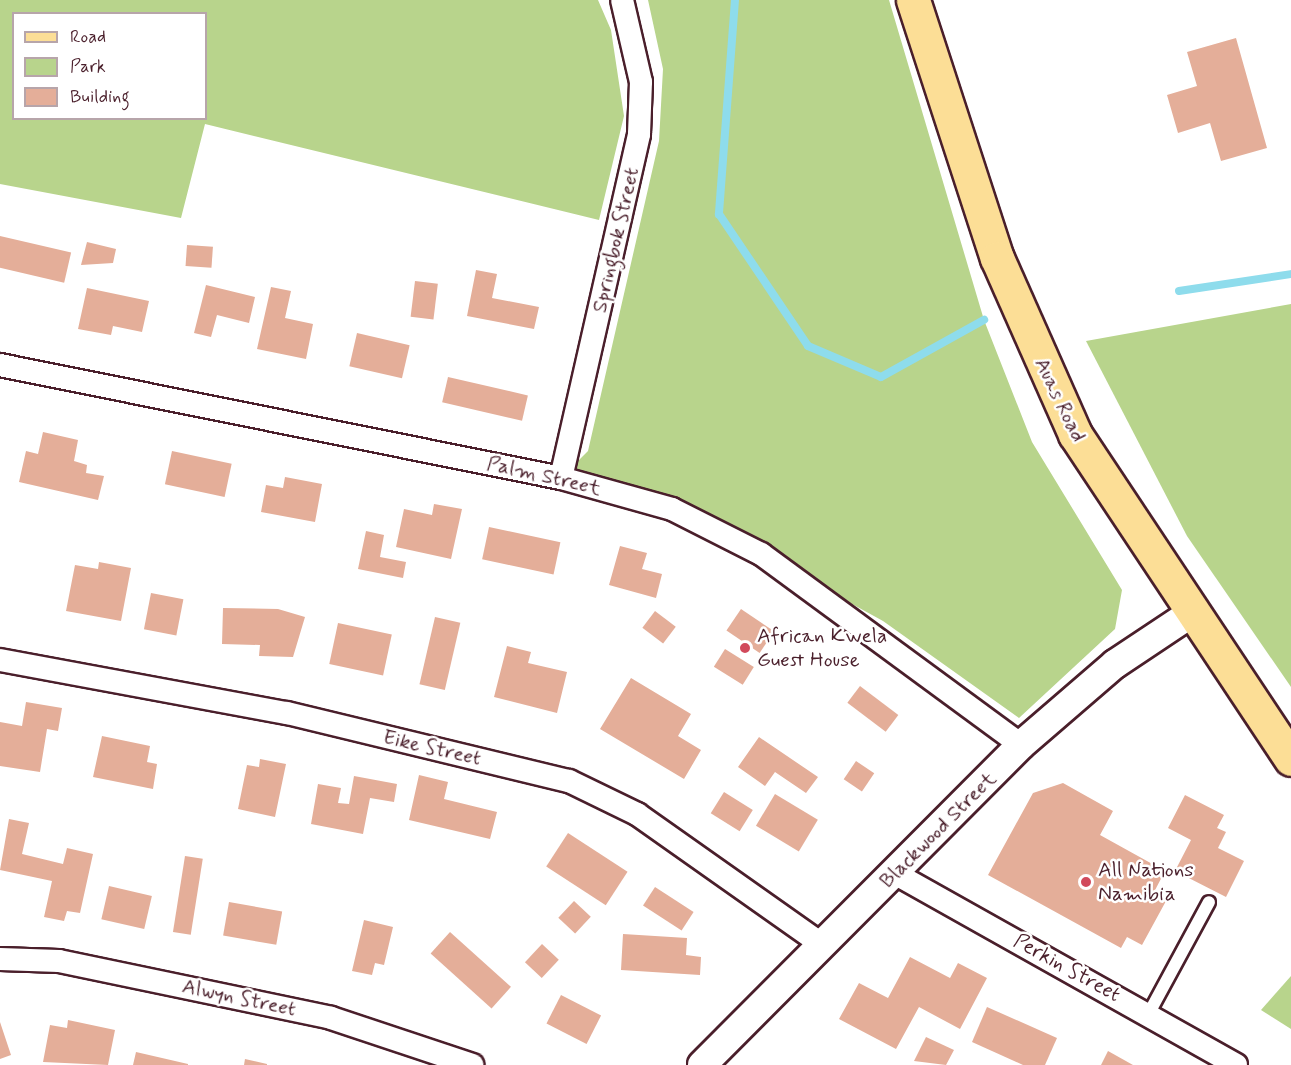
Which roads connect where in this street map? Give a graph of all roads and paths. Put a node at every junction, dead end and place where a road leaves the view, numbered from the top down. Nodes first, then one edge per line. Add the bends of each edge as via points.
1 (622, 0) edge
2 (913, 0) edge
3 (0, 365) edge
4 (561, 478) junction
5 (1190, 614) junction
6 (0, 660) edge
7 (1021, 745) junction
8 (1291, 759) edge
9 (896, 874) junction
10 (1209, 902) dead end
11 (821, 944) junction
12 (0, 959) edge
13 (1149, 1013) junction
14 (472, 1065) edge
15 (702, 1065) edge
16 (1236, 1065) edge

1 - 4 street, Springbok Street via 641,82 639,134
2 - 5 main road, Auas Road via 997,258 1041,362 1075,434
3 - 4 street, Palm Street
4 - 7 street, Palm Street via 672,509 719,529
5 - 7 street, Blackwood Street via 1115,664
5 - 8 main road, Auas Road
6 - 11 street, Eike Street via 287,713 568,781 637,814
7 - 9 street, Blackwood Street
9 - 11 street, Blackwood Street
9 - 13 street, Perkin Street
10 - 13 lane
11 - 15 street, Blackwood Street
12 - 14 street, Alwyn Street via 59,961 331,1018
13 - 16 street, Perkin Street

